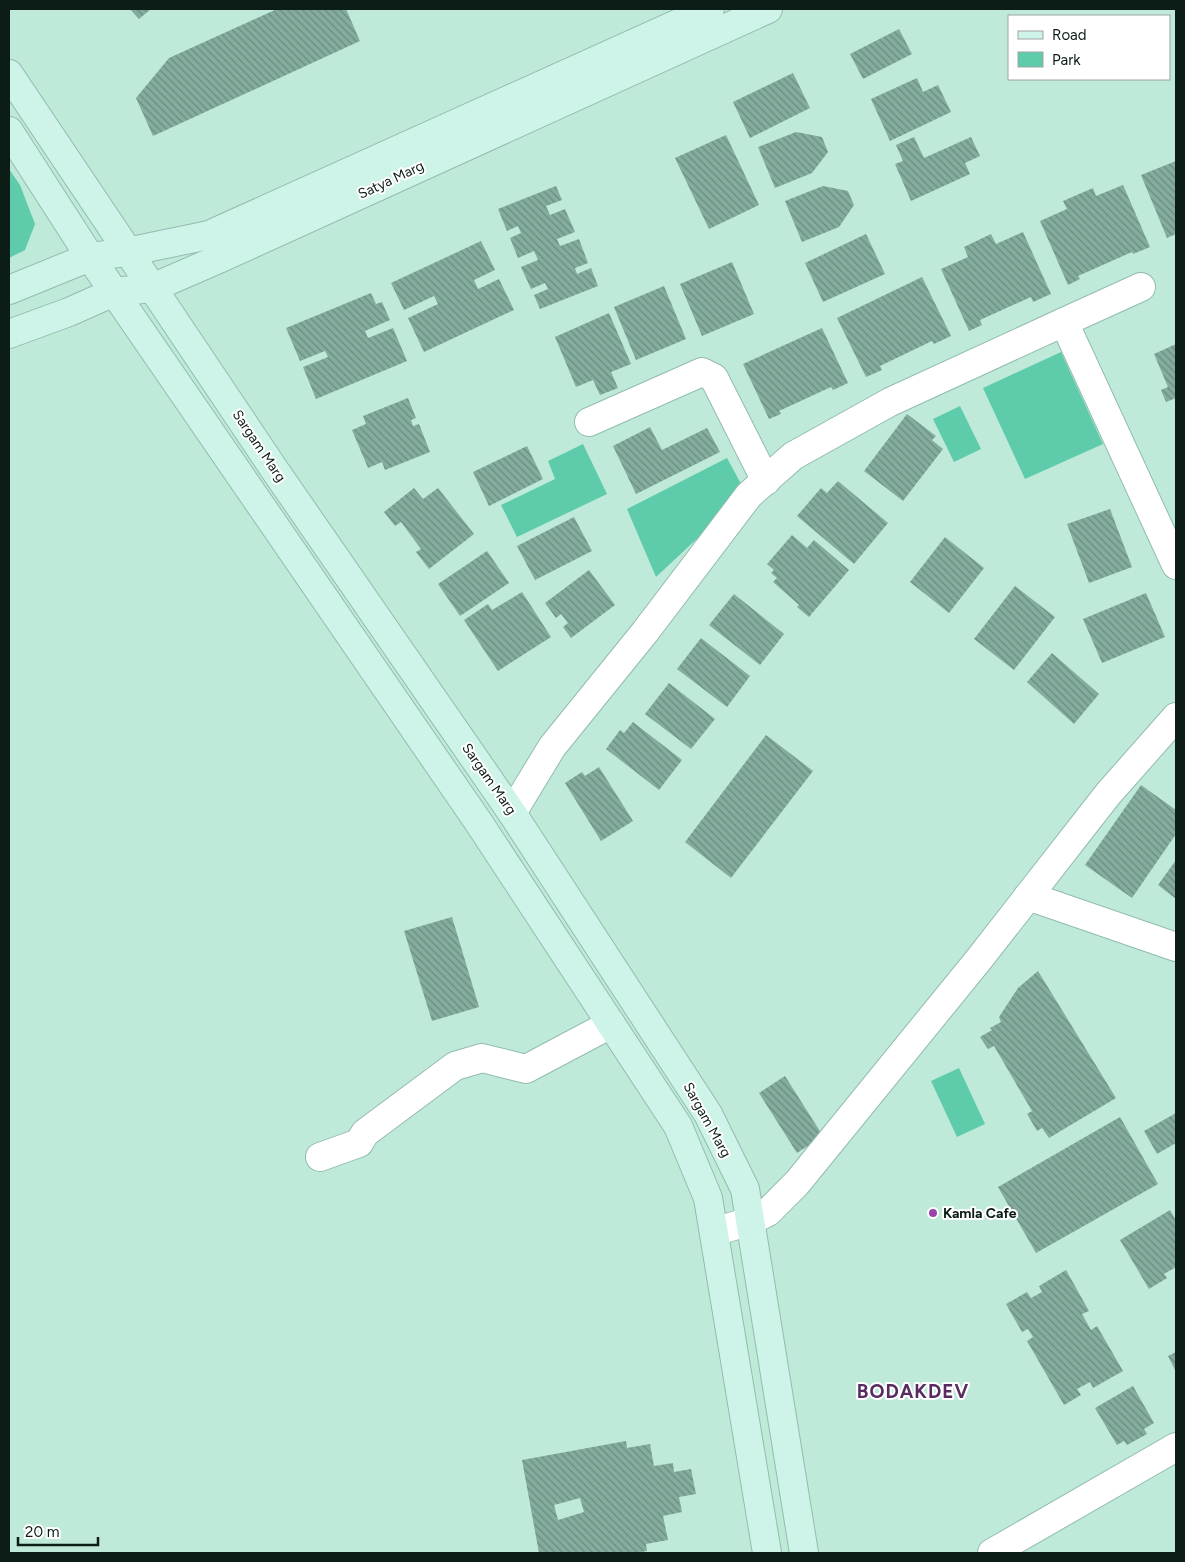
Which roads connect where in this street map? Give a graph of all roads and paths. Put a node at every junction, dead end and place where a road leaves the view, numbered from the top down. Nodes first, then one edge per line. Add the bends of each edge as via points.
1 (710, 9) edge
2 (768, 9) edge
3 (9, 74) edge
4 (9, 131) edge
5 (128, 252) junction
6 (90, 257) junction
7 (1141, 287) dead end
8 (152, 288) junction
9 (9, 290) edge
10 (114, 292) junction
11 (1064, 322) junction
12 (9, 334) edge
13 (589, 422) dead end
14 (766, 481) junction
15 (1176, 565) edge
16 (1176, 718) edge
17 (512, 813) junction
18 (1028, 896) junction
19 (1176, 947) edge
20 (611, 1024) junction
21 (320, 1157) dead end
22 (750, 1221) junction
23 (714, 1232) junction
24 (1176, 1447) edge
25 (766, 1553) edge
26 (804, 1553) edge
27 (992, 1553) edge

1 - 5 main road, Satya Marg via 209,235
2 - 8 main road, Satya Marg
3 - 5 main road, Sargam Marg
4 - 6 main road, Sargam Marg
5 - 6 main road, Satya Marg
5 - 8 main road, Sargam Marg
6 - 9 main road, Satya Marg
6 - 10 main road, Sargam Marg
7 - 11 street
8 - 10 main road, Satya Marg
8 - 17 main road, Sargam Marg
10 - 12 main road, Satya Marg
10 - 20 main road, Sargam Marg via 479,824
11 - 14 street via 890,402 793,456
11 - 15 street
13 - 14 street via 702,372 714,378
14 - 17 street via 749,495 552,747
16 - 18 street via 1108,794
17 - 22 main road, Sargam Marg via 708,1114 744,1189
18 - 19 street
18 - 22 street via 797,1183 768,1212
20 - 21 street via 526,1070 482,1058 455,1066 365,1133 359,1143
20 - 23 main road, Sargam Marg via 678,1126 708,1198
22 - 23 street
22 - 26 main road, Sargam Marg
23 - 25 main road, Sargam Marg
24 - 27 street

